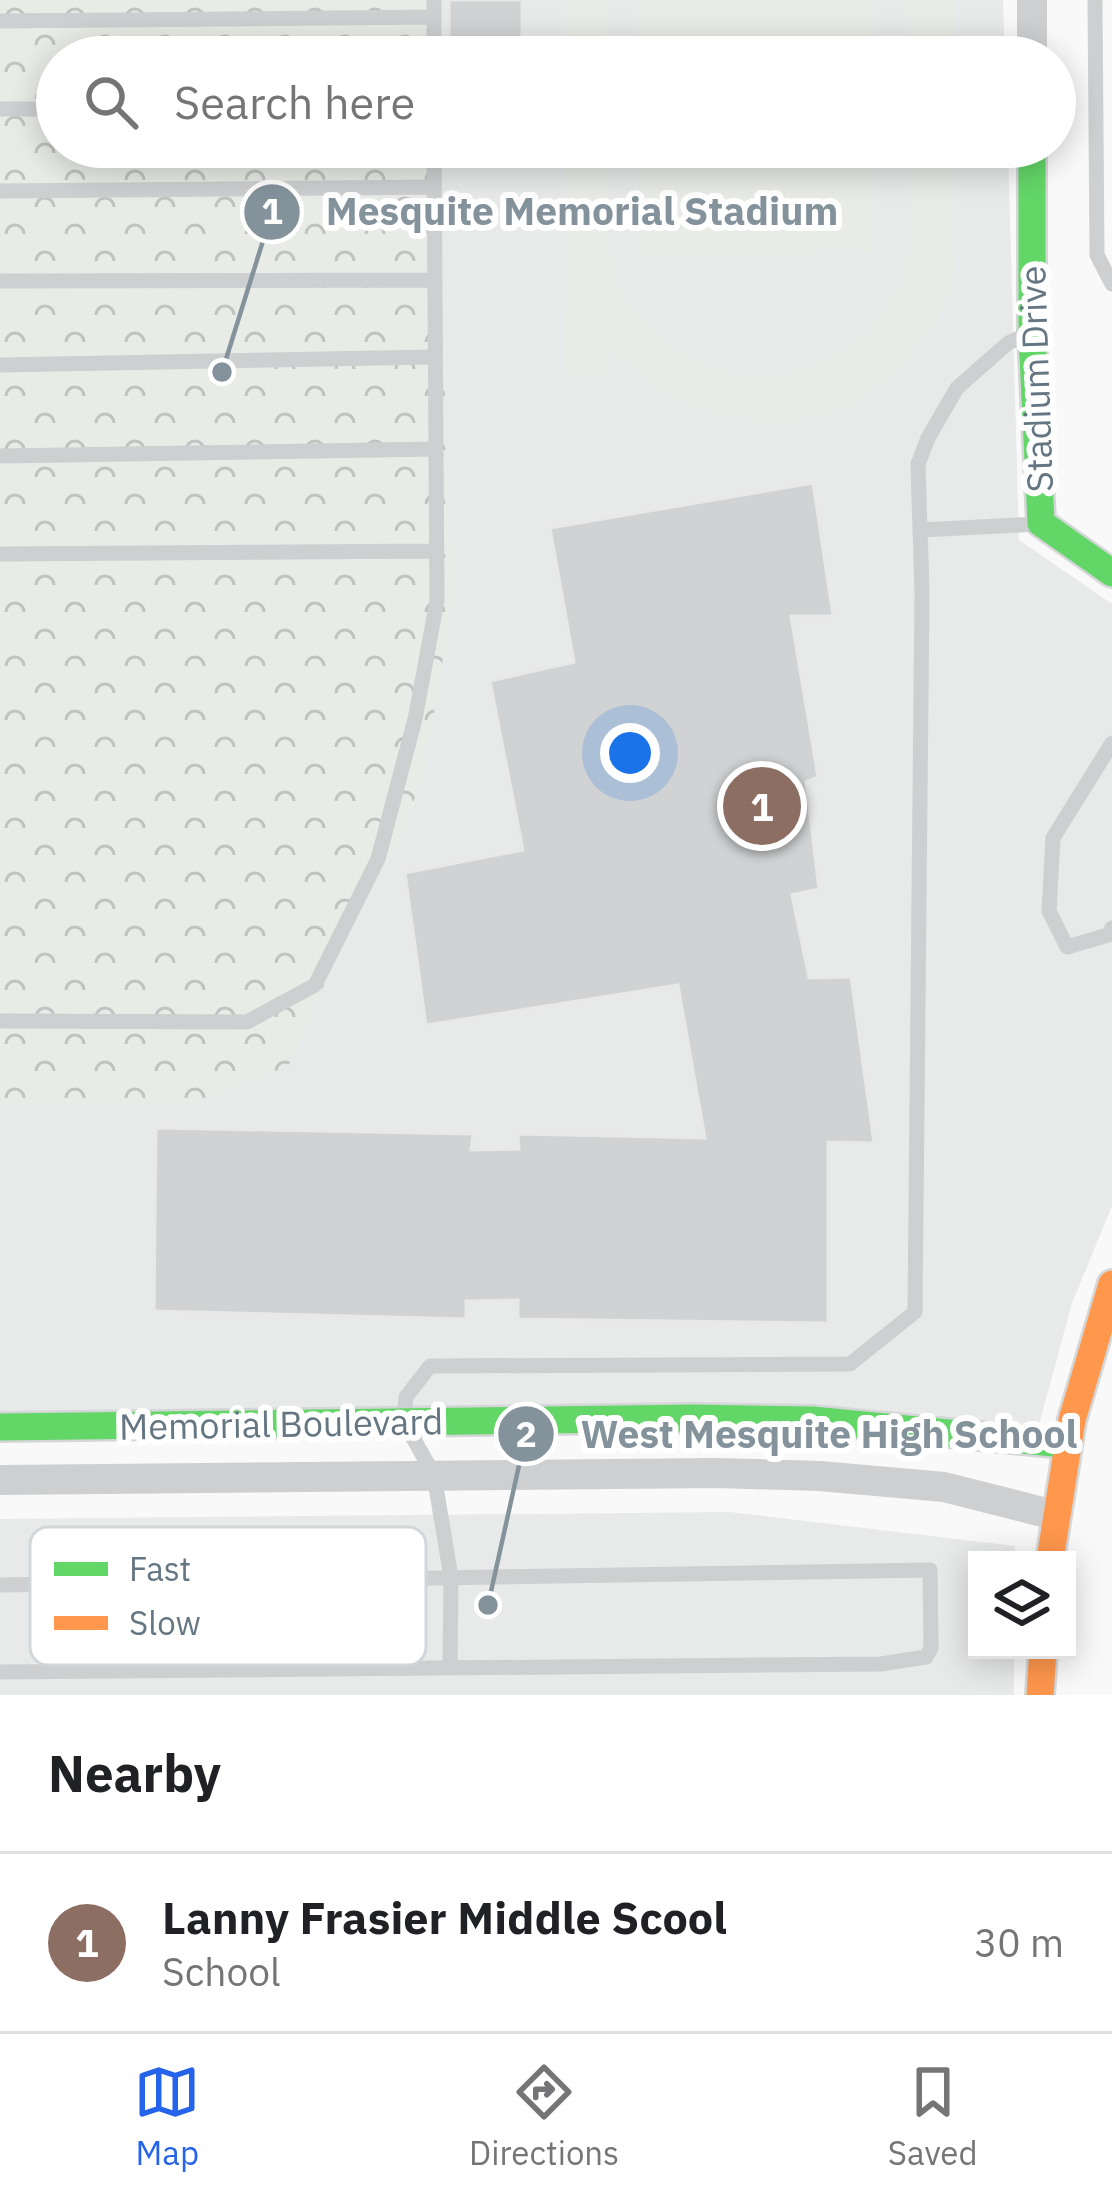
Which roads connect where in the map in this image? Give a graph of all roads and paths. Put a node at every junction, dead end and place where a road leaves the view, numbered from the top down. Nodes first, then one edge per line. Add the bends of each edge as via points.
1 (1031, 0) edge
2 (1095, 0) edge
3 (434, 8) edge
4 (0, 21) edge
5 (1032, 36) edge
6 (0, 109) edge
7 (36, 109) edge
8 (434, 168) edge
9 (1032, 168) edge
10 (434, 187) junction
11 (0, 191) edge
12 (434, 280) junction
13 (0, 281) edge
14 (1112, 284) edge
15 (1032, 334) junction
16 (434, 357) junction
17 (0, 365) edge
18 (435, 449) junction
19 (0, 456) edge
20 (1041, 524) junction
21 (921, 530) junction
22 (436, 551) junction
23 (0, 554) edge
24 (1112, 573) edge
25 (1112, 742) edge
26 (1112, 928) edge
27 (0, 1021) edge
28 (1112, 1284) edge
29 (404, 1422) junction
30 (0, 1426) edge
31 (1064, 1444) junction
32 (434, 1475) junction
33 (0, 1480) edge
34 (1054, 1515) junction
35 (1052, 1551) edge
36 (426, 1577) edge
37 (451, 1577) junction
38 (30, 1584) edge
39 (0, 1585) edge
40 (1042, 1659) edge
41 (450, 1668) junction
42 (0, 1672) edge
43 (1040, 1695) edge

1 - 5 street
2 - 14 lane via 1097,255
3 - 4 lane
6 - 7 lane
8 - 10 lane
9 - 15 street, Stadium Drive
10 - 11 lane
10 - 12 lane
12 - 13 lane
12 - 16 lane
15 - 20 street, Stadium Drive
15 - 21 lane via 1008,343 957,388 928,438 918,464
16 - 17 lane
16 - 18 lane
18 - 19 lane
18 - 22 lane
20 - 21 lane
20 - 24 street, Stadium Drive
21 - 29 lane via 915,1312 850,1364 430,1366 406,1397
22 - 23 lane
22 - 27 lane via 437,601 415,719 377,859 315,986 248,1022
25 - 26 lane via 1053,838 1049,911 1067,947
28 - 31 street
29 - 30 street, Memorial Boulevard
29 - 31 street, Memorial Boulevard via 812,1420
29 - 32 lane
31 - 34 street
32 - 33 street, Memorial Boulevard
32 - 34 street, Memorial Boulevard via 820,1476 944,1487
32 - 37 lane
34 - 35 street
36 - 37 lane
37 - 41 lane
37 - 41 lane via 930,1570 931,1648 926,1657 881,1664
38 - 39 lane
40 - 43 street
41 - 42 lane

